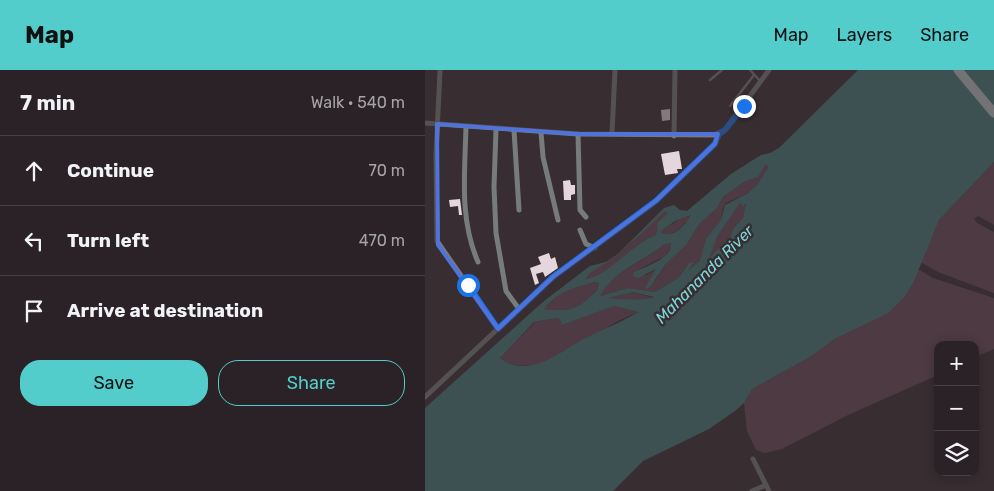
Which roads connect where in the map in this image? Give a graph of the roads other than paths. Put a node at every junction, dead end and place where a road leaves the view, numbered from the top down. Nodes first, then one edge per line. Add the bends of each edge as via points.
1 (615, 70) edge
2 (675, 70) edge
3 (722, 70) edge
4 (750, 70) edge
5 (769, 70) edge
6 (958, 70) edge
7 (440, 72) dead end
8 (754, 75) junction
9 (710, 80) dead end
10 (761, 82) junction
11 (730, 106) dead end
12 (994, 113) edge
13 (425, 123) edge
14 (437, 124) junction
15 (466, 126) junction
16 (496, 129) junction
17 (514, 130) junction
18 (541, 132) junction
19 (578, 134) junction
20 (612, 134) junction
21 (719, 134) junction
22 (674, 136) junction
23 (519, 210) dead end
24 (586, 217) dead end
25 (558, 220) dead end
26 (580, 230) dead end
27 (595, 248) junction
28 (477, 262) dead end
29 (519, 309) junction
30 (498, 329) junction
31 (425, 397) edge
32 (753, 459) dead end
33 (766, 485) junction
34 (752, 491) edge
35 (769, 491) edge

1 - 20 street
2 - 22 street
3 - 9 lane
4 - 8 lane
5 - 10 street
6 - 12 main road
7 - 14 street
8 - 10 lane
8 - 11 lane
10 - 21 street
13 - 14 street
14 - 15 street
14 - 30 street via 437,241
15 - 16 street
15 - 28 street via 465,217
16 - 17 street
16 - 29 street via 496,233 506,291
17 - 18 street
17 - 23 street
18 - 19 street
18 - 25 street via 543,157
19 - 20 street
19 - 24 street via 580,210
20 - 22 street
21 - 22 street
21 - 27 street via 715,144 656,201
26 - 27 street via 586,244
27 - 29 street via 553,277
29 - 30 street
30 - 31 street
32 - 33 street
33 - 34 street
33 - 35 street

